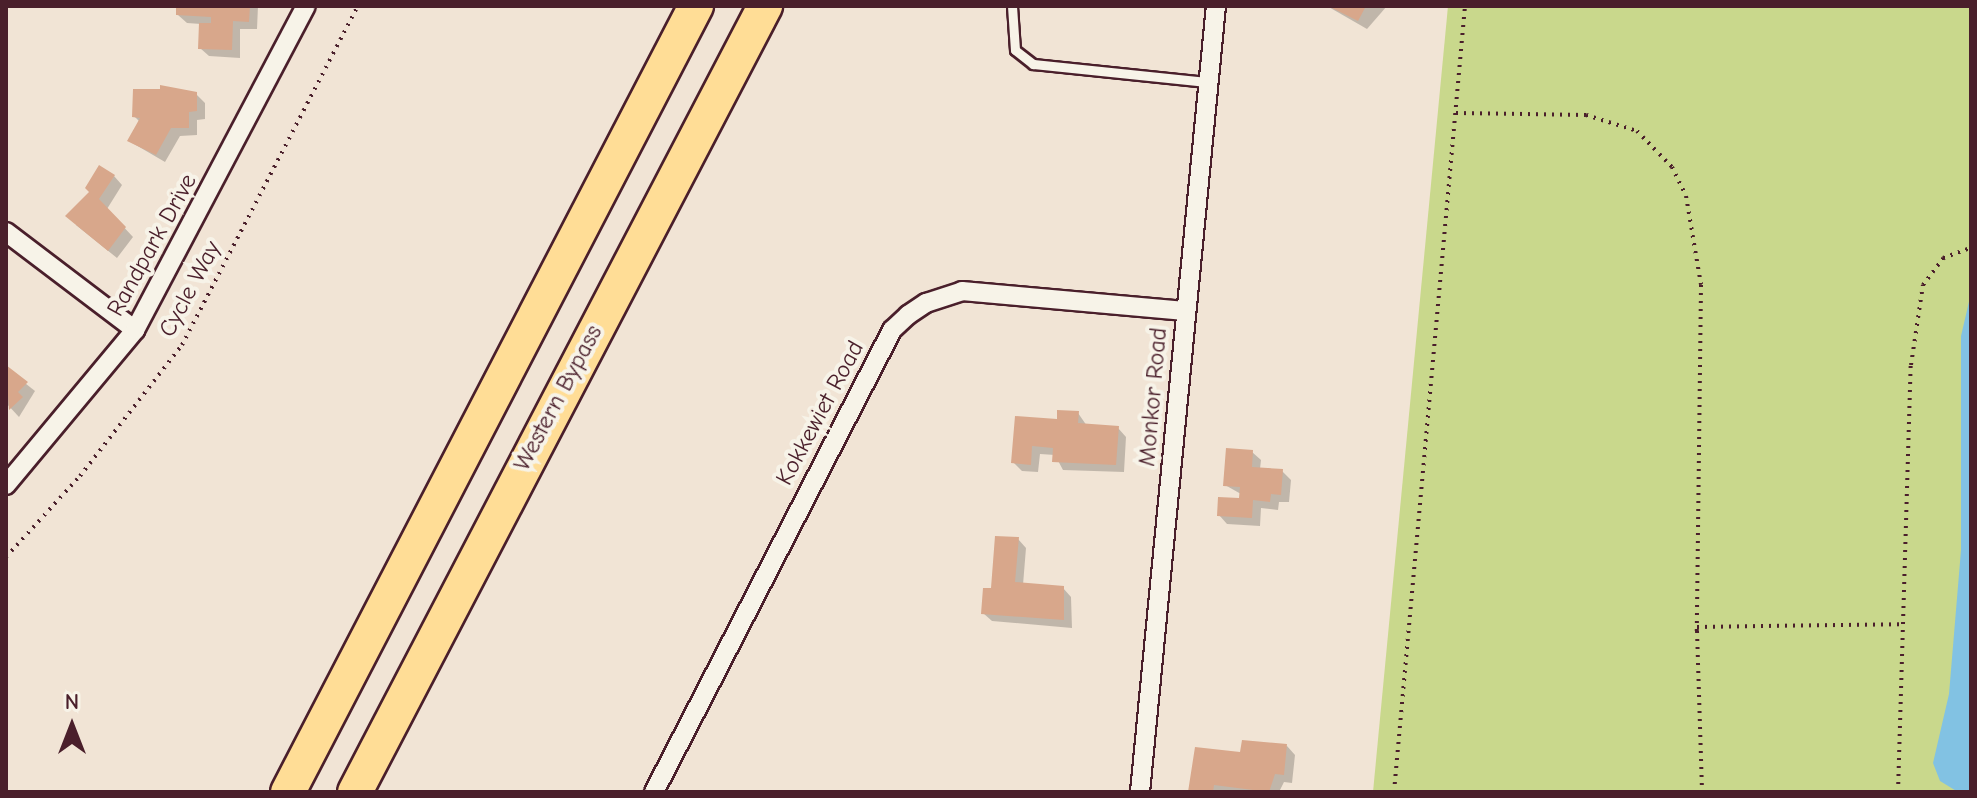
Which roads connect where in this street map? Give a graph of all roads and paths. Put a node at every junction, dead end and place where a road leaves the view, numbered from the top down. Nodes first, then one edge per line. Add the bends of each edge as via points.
1 (306, 6) edge
2 (358, 6) edge
3 (696, 6) edge
4 (765, 6) edge
5 (1012, 6) edge
6 (1216, 6) edge
7 (1465, 6) edge
8 (1207, 82) junction
9 (1456, 113) junction
10 (6, 232) edge
11 (1971, 248) edge
12 (1185, 311) junction
13 (135, 330) junction
14 (6, 485) edge
15 (6, 557) edge
16 (1902, 624) junction
17 (1697, 627) junction
18 (288, 792) edge
19 (355, 792) edge
20 (654, 792) edge
21 (1140, 792) edge
22 (1394, 792) edge
23 (1702, 792) edge
24 (1898, 792) edge

1 - 13 street, Randpark Drive
2 - 15 path, Cycle Way via 182,345 80,476
3 - 18 highway
4 - 19 highway, Western Bypass
5 - 8 lane via 1015,50 1033,64
6 - 8 street, Monkor Road
7 - 9 path
8 - 12 street, Monkor Road
9 - 17 path via 1586,115 1637,131 1672,167 1686,196 1701,285
9 - 22 path
10 - 13 street
11 - 16 path via 1943,258 1923,285 1911,365
12 - 20 street, Kokkewiet Road via 962,291 926,303 900,322 750,596
12 - 21 street, Monkor Road
13 - 14 street, Randpark Drive
16 - 17 path
16 - 24 path
17 - 23 path

